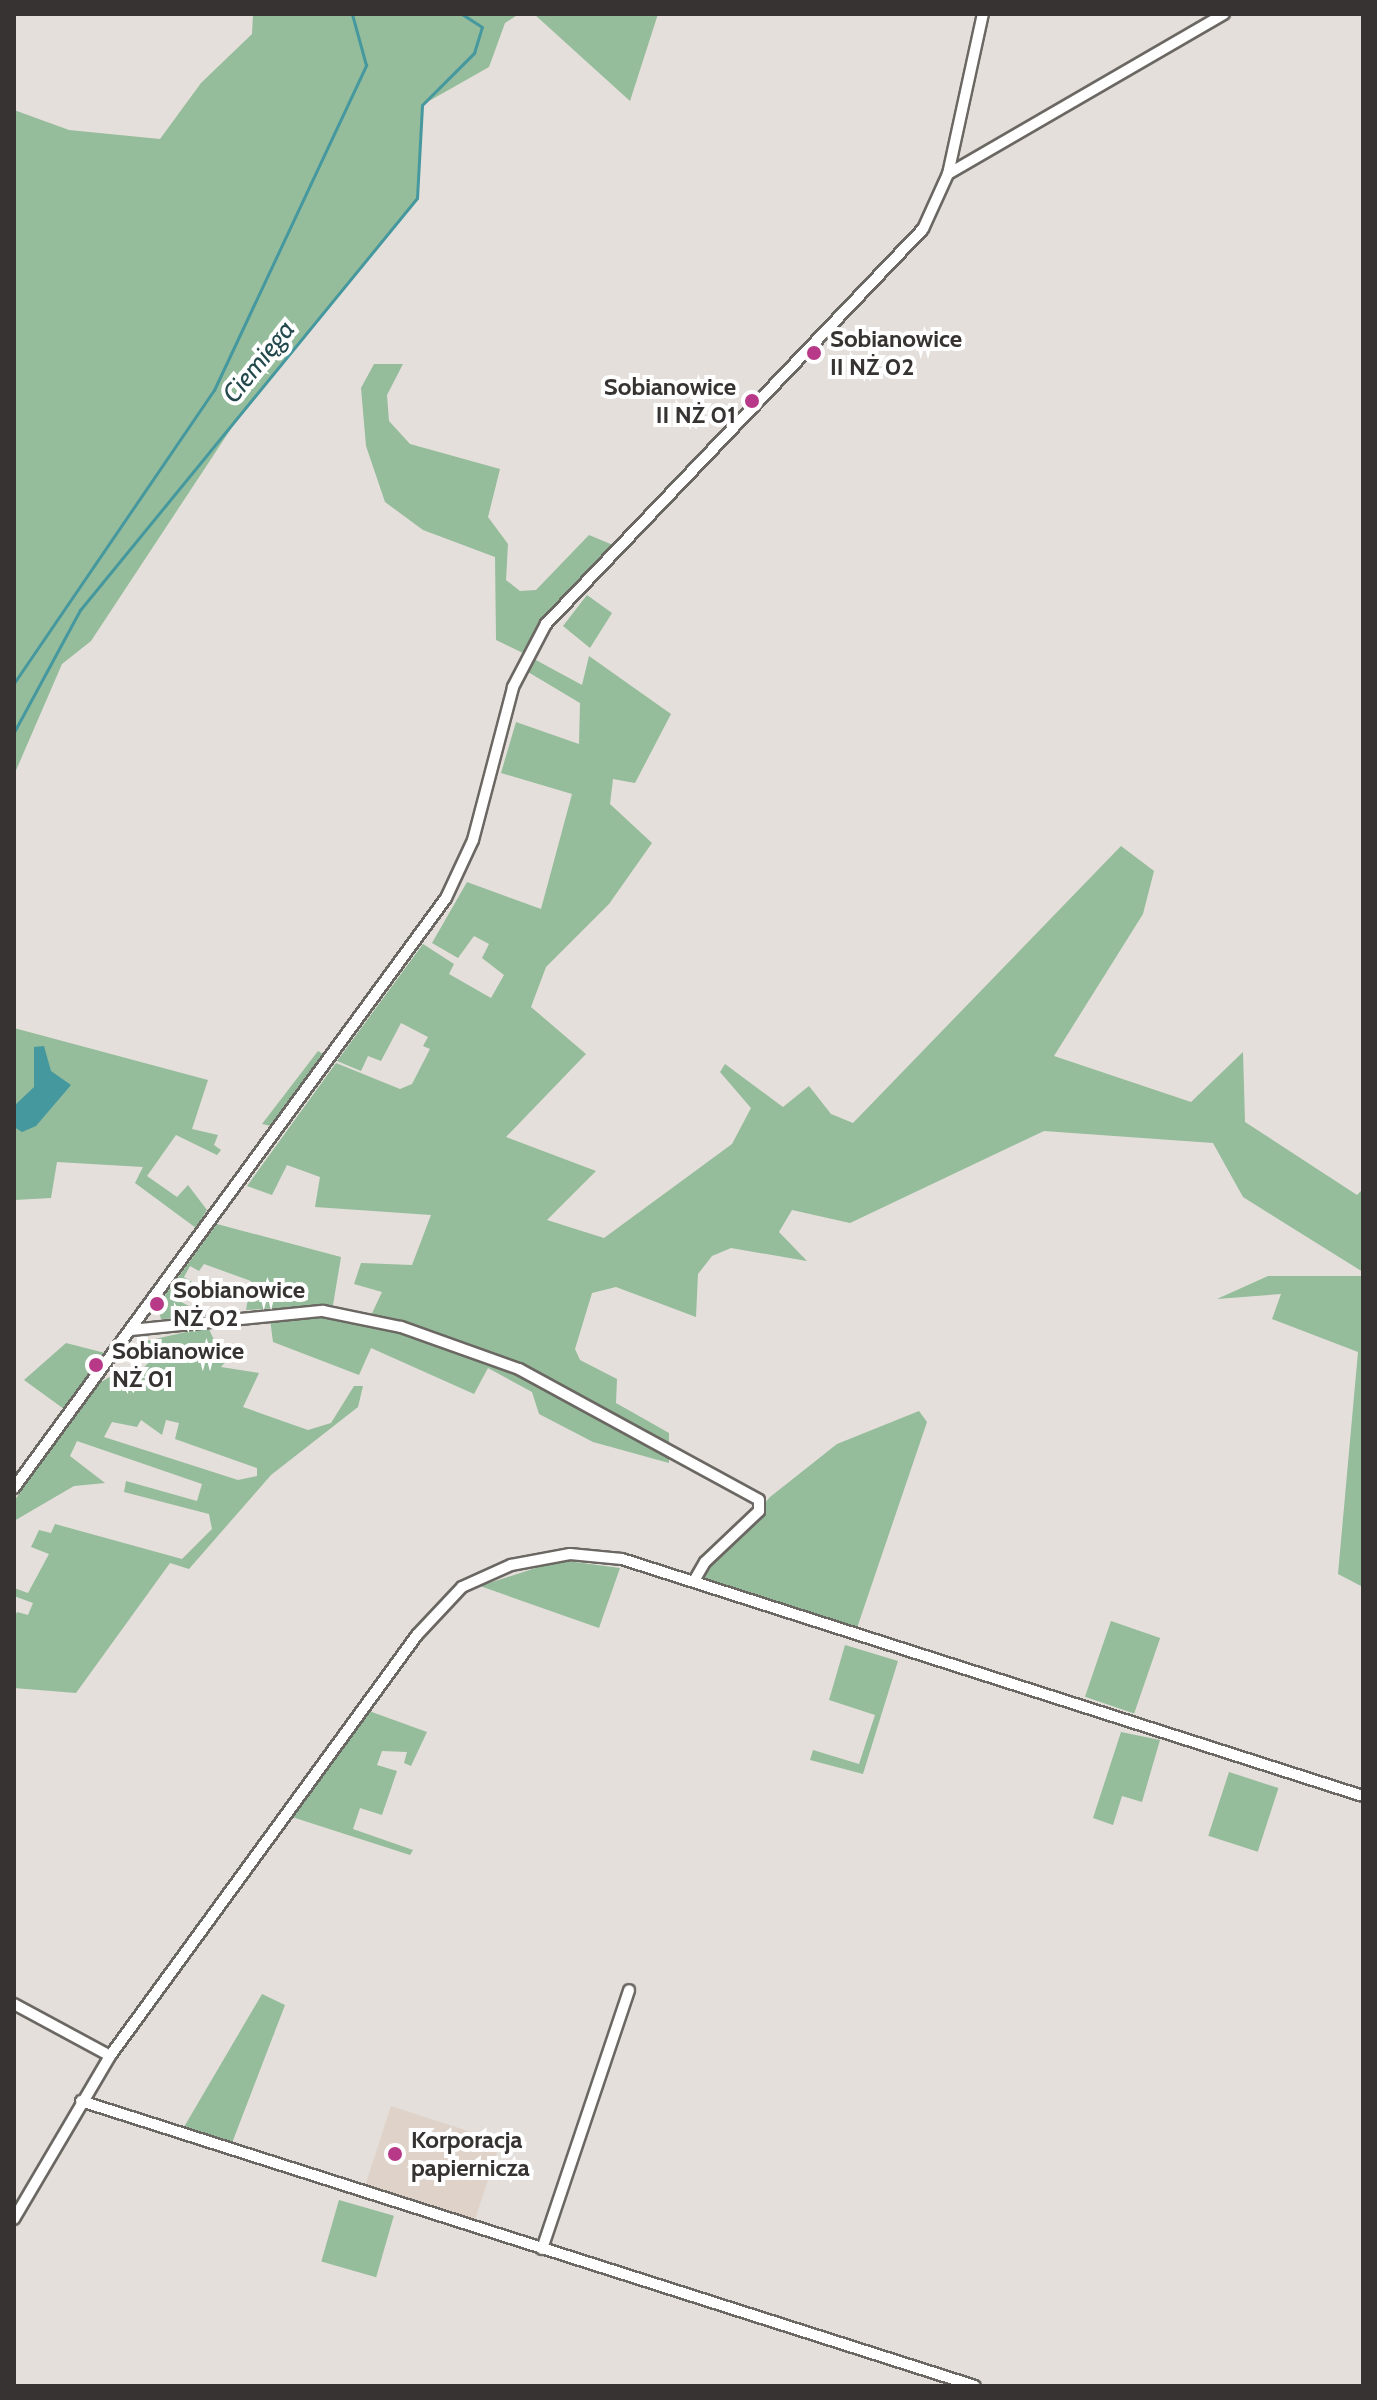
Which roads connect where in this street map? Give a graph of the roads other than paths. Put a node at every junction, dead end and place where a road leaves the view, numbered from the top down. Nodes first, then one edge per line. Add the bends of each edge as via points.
1 (983, 14) edge
2 (1224, 14) edge
3 (948, 174) junction
4 (148, 1307) junction
5 (161, 1323) junction
6 (131, 1330) junction
7 (15, 1484) edge
8 (694, 1581) junction
9 (1363, 1796) edge
10 (629, 1990) dead end
11 (14, 2004) edge
12 (110, 2056) junction
13 (81, 2101) junction
14 (14, 2219) edge
15 (542, 2249) junction
16 (975, 2386) edge

1 - 3 street
2 - 3 street
3 - 4 street via 912,244 541,632 513,687 473,840 446,898
4 - 5 street
4 - 6 street
5 - 6 street
5 - 8 street via 310,1310 355,1314 519,1369 759,1500 759,1511 705,1562
6 - 7 street
8 - 9 street
8 - 12 street via 622,1559 570,1554 499,1569 449,1598
10 - 15 street
11 - 12 street
12 - 13 street
13 - 14 street
13 - 15 street
15 - 16 street

